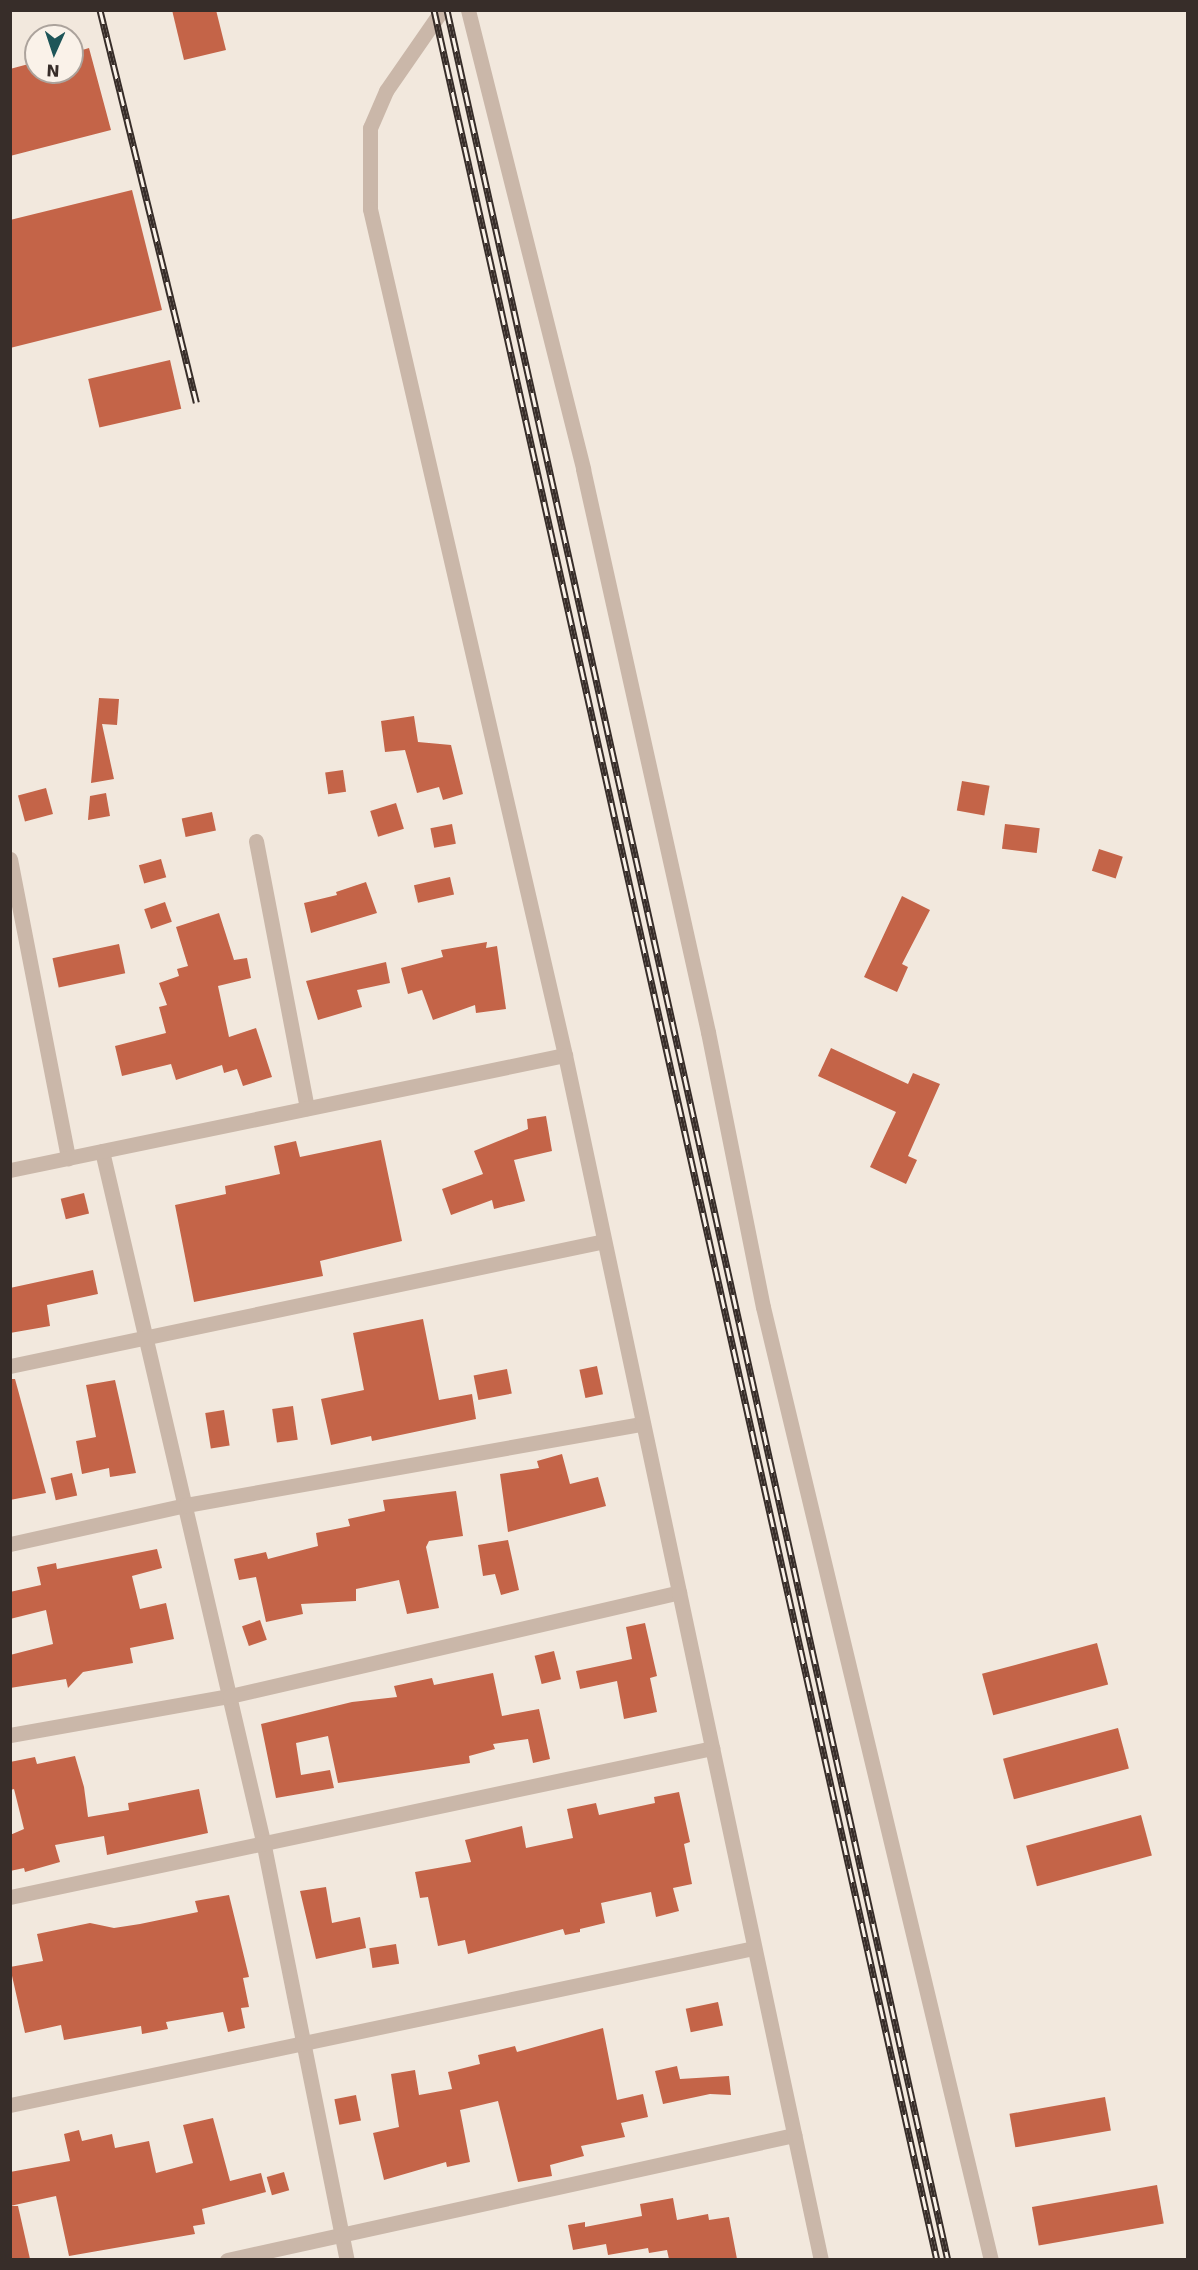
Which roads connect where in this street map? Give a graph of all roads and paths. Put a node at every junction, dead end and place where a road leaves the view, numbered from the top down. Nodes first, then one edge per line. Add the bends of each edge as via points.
1 (442, 10) edge
2 (468, 10) edge
3 (256, 842) dead end
4 (10, 859) edge
5 (565, 1055) junction
6 (307, 1108) junction
7 (102, 1151) junction
8 (68, 1158) junction
9 (10, 1170) edge
10 (604, 1240) junction
11 (146, 1335) junction
12 (10, 1366) edge
13 (643, 1424) junction
14 (186, 1505) junction
15 (10, 1544) edge
16 (679, 1592) junction
17 (230, 1696) junction
18 (10, 1735) edge
19 (712, 1748) junction
20 (263, 1841) junction
21 (10, 1897) edge
22 (754, 1948) junction
23 (301, 2042) junction
24 (10, 2104) edge
25 (794, 2135) junction
26 (342, 2237) junction
27 (227, 2259) edge
28 (347, 2259) edge
29 (820, 2259) edge
30 (991, 2259) edge

1 - 5 street via 386,91 370,128 370,209 445,521
2 - 30 street via 583,469 708,1032 765,1318
3 - 6 street
4 - 8 street
5 - 6 street
5 - 10 street
6 - 7 street
7 - 8 street
7 - 11 street
8 - 9 street
10 - 11 street
10 - 13 street
11 - 12 street
11 - 14 street
13 - 14 street
13 - 16 street
14 - 15 street
14 - 17 street
16 - 17 street
16 - 19 street
17 - 18 street
17 - 20 street
19 - 20 street
19 - 22 street
20 - 21 street
20 - 23 street
22 - 23 street
22 - 25 street
23 - 24 street
23 - 26 street
25 - 26 street
25 - 29 street
26 - 27 street
26 - 28 street

